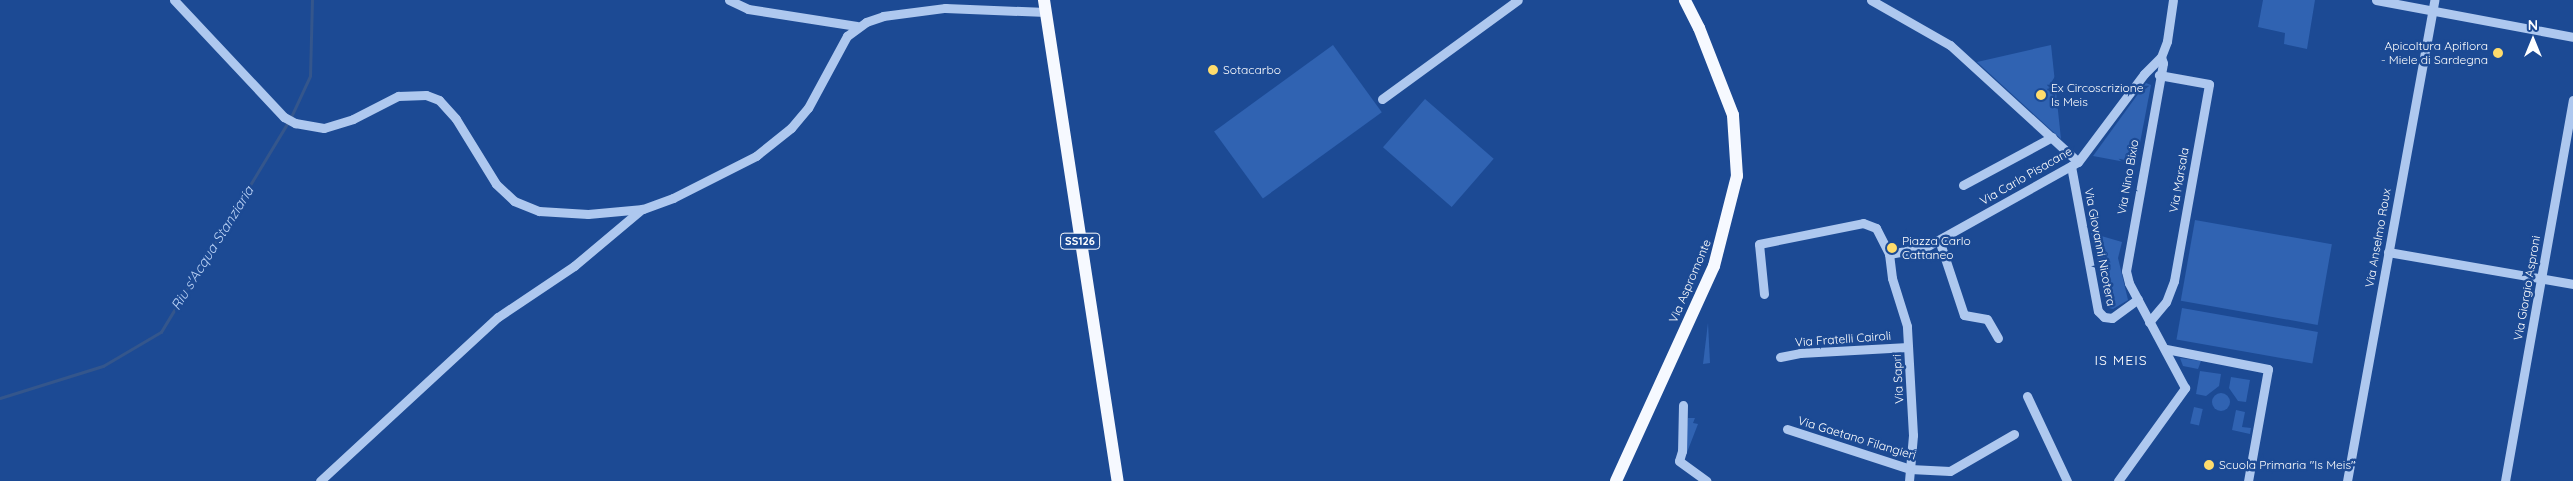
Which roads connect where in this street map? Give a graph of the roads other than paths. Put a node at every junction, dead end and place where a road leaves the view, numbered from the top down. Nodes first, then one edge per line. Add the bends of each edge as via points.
1 (174, 0) edge
2 (729, 0) edge
3 (1518, 0) edge
4 (1684, 0) edge
5 (1870, 0) edge
6 (2173, 0) edge
7 (2376, 0) edge
8 (2434, 0) edge
9 (1045, 6) edge
10 (2432, 10) junction
11 (857, 26) junction
12 (2573, 37) edge
13 (2161, 57) junction
14 (2144, 74) junction
15 (2159, 78) junction
16 (1382, 99) dead end
17 (2573, 100) edge
18 (2052, 137) junction
19 (2075, 164) junction
20 (1963, 185) dead end
21 (643, 209) junction
22 (1939, 240) junction
23 (2388, 252) junction
24 (1889, 254) junction
25 (2542, 279) junction
26 (2573, 284) edge
27 (1764, 294) dead end
28 (2138, 299) junction
29 (2149, 322) junction
30 (1998, 338) dead end
31 (1908, 347) junction
32 (2166, 349) junction
33 (1780, 357) dead end
34 (2027, 396) dead end
35 (1683, 405) dead end
36 (1787, 429) dead end
37 (2014, 434) dead end
38 (1910, 469) junction
39 (1950, 472) junction
40 (2122, 479) edge
41 (320, 481) edge
42 (1118, 481) edge
43 (1616, 481) edge
44 (1707, 481) edge
45 (1909, 481) edge
46 (1955, 481) edge
47 (2067, 481) edge
48 (2248, 481) edge
49 (2347, 481) edge
50 (2504, 481) edge

1 - 21 street via 284,117 295,123 324,128 398,96 426,95 439,100 456,119 496,184 514,201 539,211 588,214
2 - 11 street via 748,9
3 - 16 street
4 - 43 main road, Via Aspromonte via 1733,115 1737,176 1714,266
5 - 18 street via 1950,44
6 - 13 street, Via Carlo Pisacane via 2167,41
7 - 10 street
8 - 10 street, Via Anselmo Roux
9 - 11 street via 945,8 883,16
9 - 42 main road, SS126
10 - 12 street
10 - 23 street, Via Anselmo Roux
11 - 21 street via 836,54 808,108 777,141 756,156 681,194
13 - 14 street, Via Carlo Pisacane
13 - 15 street, Via Nino Bixio
14 - 15 street
14 - 19 street, Via Carlo Pisacane
15 - 28 street, Via Nino Bixio via 2127,260 2129,283
15 - 29 street, Via Marsala via 2209,84 2174,281 2166,302
17 - 25 street, Via Giorgio Asproni
18 - 19 street
18 - 20 street
19 - 22 street, Via Carlo Pisacane
19 - 28 street, Via Giovanni Nicotera via 2098,311 2104,317 2112,318
21 - 41 street via 574,266 498,317
22 - 24 street, Via Carlo Pisacane via 1924,248
22 - 30 street via 1964,315 1987,319
23 - 25 street
23 - 49 street, Via Anselmo Roux
24 - 27 street via 1876,228 1863,223 1759,244
24 - 31 street, Via Sapri via 1892,278 1907,326
25 - 26 street
25 - 50 street, Via Giorgio Asproni
28 - 29 street
29 - 32 street
31 - 33 street, Via Fratelli Cairoli
31 - 38 street, Via Sapri via 1913,435
32 - 40 street via 2184,388
32 - 48 street via 2268,369
34 - 47 street
35 - 44 street via 1679,461
36 - 38 street, Via Gaetano Filangieri
37 - 39 street
38 - 39 street, Via Gaetano Filangieri
38 - 45 street, Via Sapri
39 - 46 street

